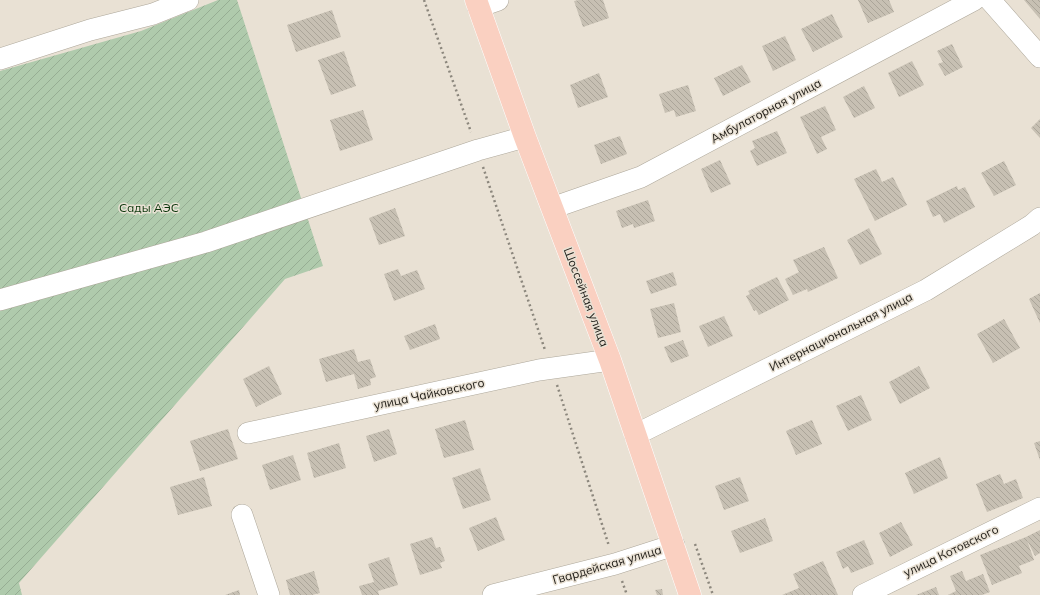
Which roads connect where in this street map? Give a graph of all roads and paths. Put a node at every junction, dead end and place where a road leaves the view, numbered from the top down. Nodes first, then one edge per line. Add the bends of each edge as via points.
1 (188, 0) edge
2 (424, 0) edge
3 (974, 0) edge
4 (990, 0) edge
5 (484, 2) edge
6 (1040, 57) edge
7 (0, 59) edge
8 (525, 137) junction
9 (478, 150) junction
10 (552, 208) junction
11 (1040, 218) edge
12 (0, 300) edge
13 (610, 360) junction
14 (551, 369) junction
15 (248, 433) dead end
16 (635, 435) junction
17 (1040, 508) edge
18 (242, 515) dead end
19 (674, 545) junction
20 (615, 564) junction
21 (269, 595) edge
22 (493, 595) edge
23 (628, 595) edge
24 (690, 595) edge
25 (863, 595) edge

1 - 7 street via 153,14 90,30
2 - 9 path
3 - 10 street, Амбулаторная улица via 641,177
4 - 6 street
5 - 8 main road, Шоссейная улица
8 - 9 street
8 - 10 main road, Шоссейная улица
9 - 12 street via 206,242
9 - 14 path
10 - 13 main road, Шоссейная улица
11 - 16 street, Интернациональная улица via 926,290
13 - 14 street, улица Чайковского
13 - 16 main road, Шоссейная улица
14 - 15 street, улица Чайковского
14 - 20 path
16 - 19 main road, Шоссейная улица
17 - 25 street, улица Котовского
18 - 21 street
19 - 20 street, Гвардейская улица
19 - 24 main road, Шоссейная улица
20 - 22 street, Гвардейская улица
20 - 23 path

